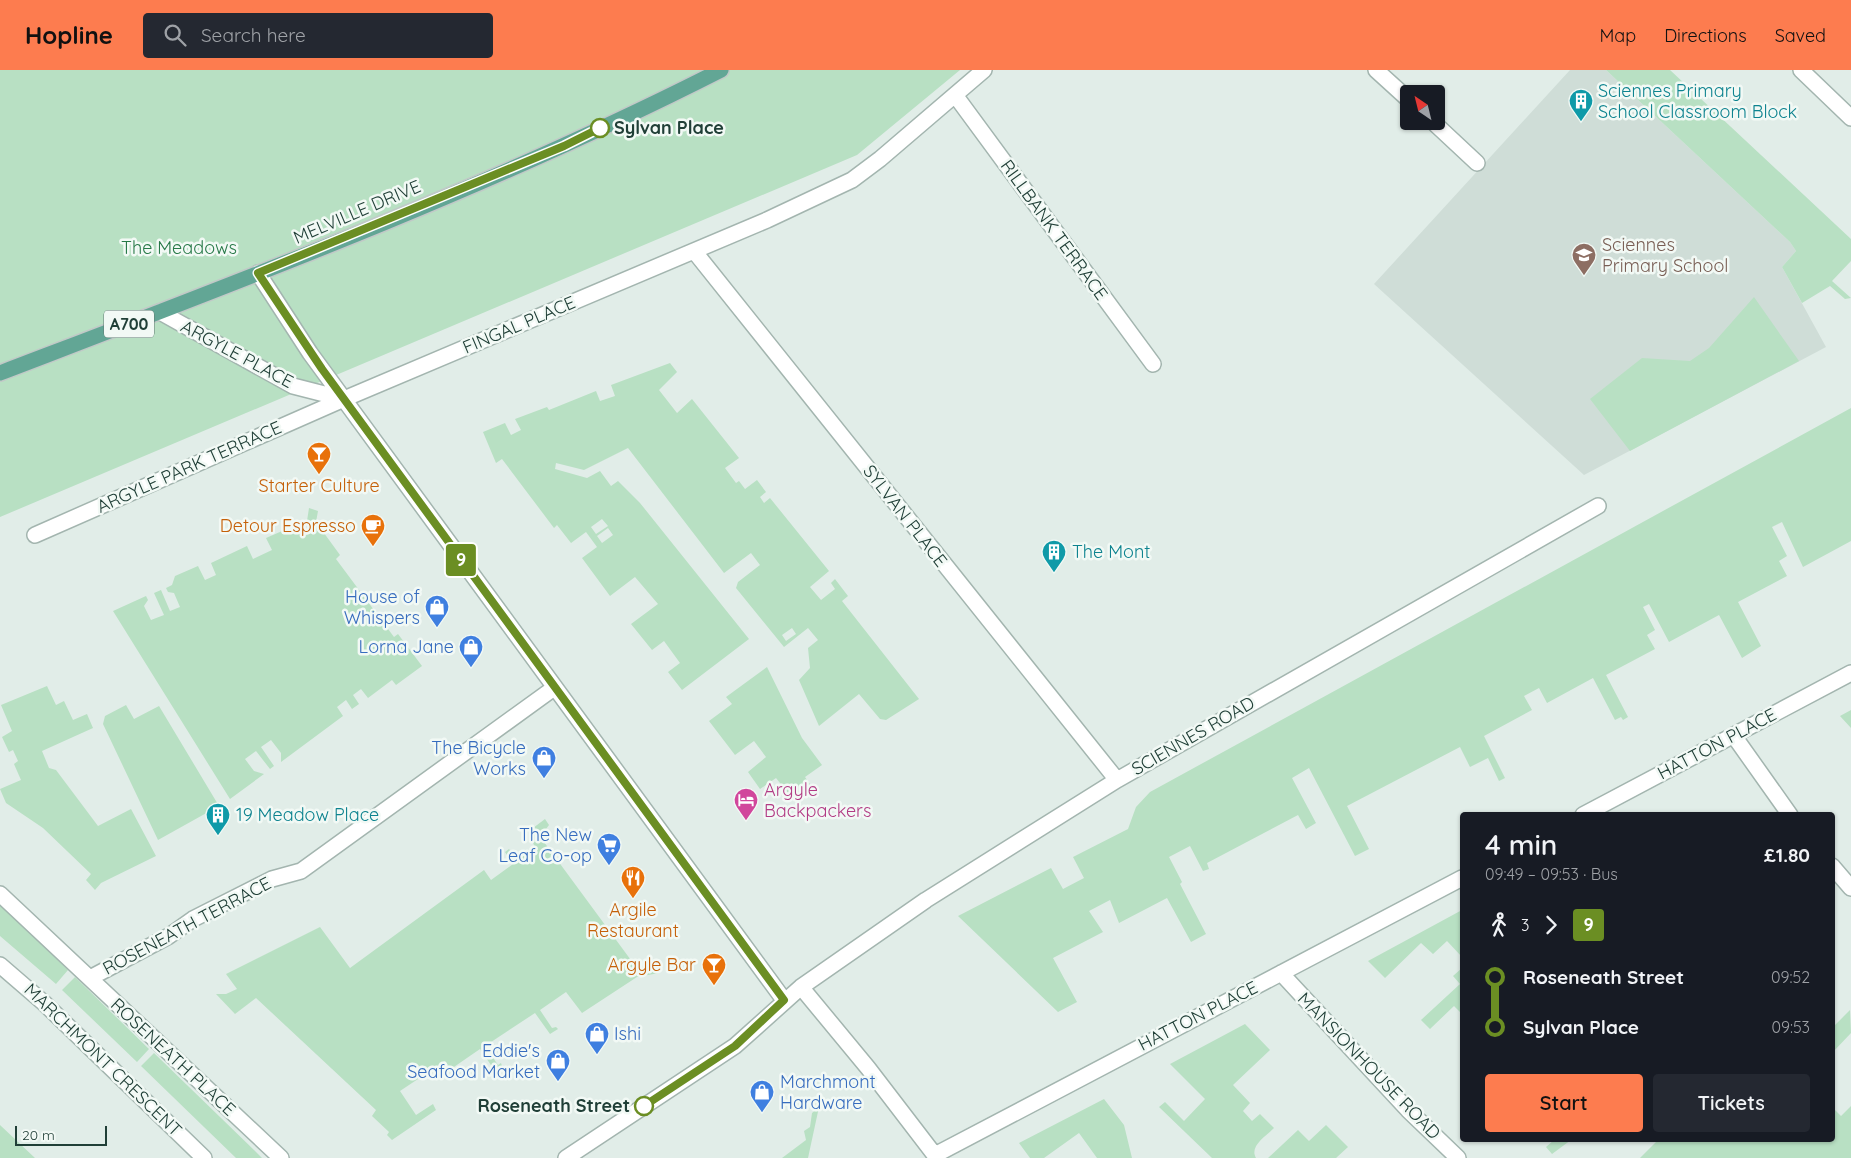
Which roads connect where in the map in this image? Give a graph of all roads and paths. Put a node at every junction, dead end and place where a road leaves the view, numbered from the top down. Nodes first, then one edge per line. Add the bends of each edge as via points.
1 (721, 70) edge
2 (984, 70) edge
3 (1376, 70) edge
4 (1801, 70) edge
5 (1400, 92) edge
6 (955, 95) junction
7 (1851, 118) edge
8 (1442, 130) edge
9 (1477, 163) dead end
10 (694, 251) junction
11 (258, 273) junction
12 (160, 312) junction
13 (1153, 364) dead end
14 (0, 373) edge
15 (344, 400) junction
16 (1598, 506) dead end
17 (35, 535) dead end
18 (1851, 673) edge
19 (554, 688) junction
20 (1734, 736) junction
21 (1117, 780) junction
22 (1589, 812) edge
23 (1788, 812) edge
24 (1835, 869) edge
25 (1460, 879) edge
26 (1851, 888) edge
27 (0, 894) edge
28 (0, 964) edge
29 (1281, 973) junction
30 (90, 978) junction
31 (801, 987) junction
32 (784, 1000) junction
33 (936, 1157) edge
34 (204, 1158) edge
35 (281, 1158) edge
36 (566, 1158) edge
37 (1458, 1158) edge

1 - 11 main road, MELVILLE DRIVE / A700 via 564,146
2 - 6 street, FINGAL PLACE
3 - 5 street
4 - 7 street
6 - 10 street, FINGAL PLACE via 852,180
6 - 13 street, RILLBANK TERRACE
8 - 9 street
10 - 15 street, FINGAL PLACE
10 - 21 street, SYLVAN PLACE
11 - 12 main road, MELVILLE DRIVE / A700
11 - 15 street, ARGYLE PLACE
12 - 14 main road, MELVILLE DRIVE / A700
12 - 15 street, ARGYLE PLACE via 293,386
15 - 17 street, ARGYLE PARK TERRACE
15 - 19 street, ARGYLE PLACE
16 - 21 street, SCIENNES ROAD
18 - 20 street, HATTON PLACE
19 - 30 street, ROSENEATH TERRACE via 301,872 272,879
19 - 32 street, ARGYLE PLACE
20 - 22 street, HATTON PLACE
20 - 23 street
21 - 31 street, SCIENNES ROAD via 926,900
24 - 26 street
25 - 29 street, HATTON PLACE
27 - 30 street, ROSENEATH PLACE
28 - 34 street, MARCHMONT CRESCENT
29 - 33 street, HATTON PLACE
29 - 37 street, MANSIONHOUSE ROAD via 1408,1110
30 - 35 street, ROSENEATH PLACE
31 - 32 street
31 - 33 street
32 - 36 street via 735,1046

